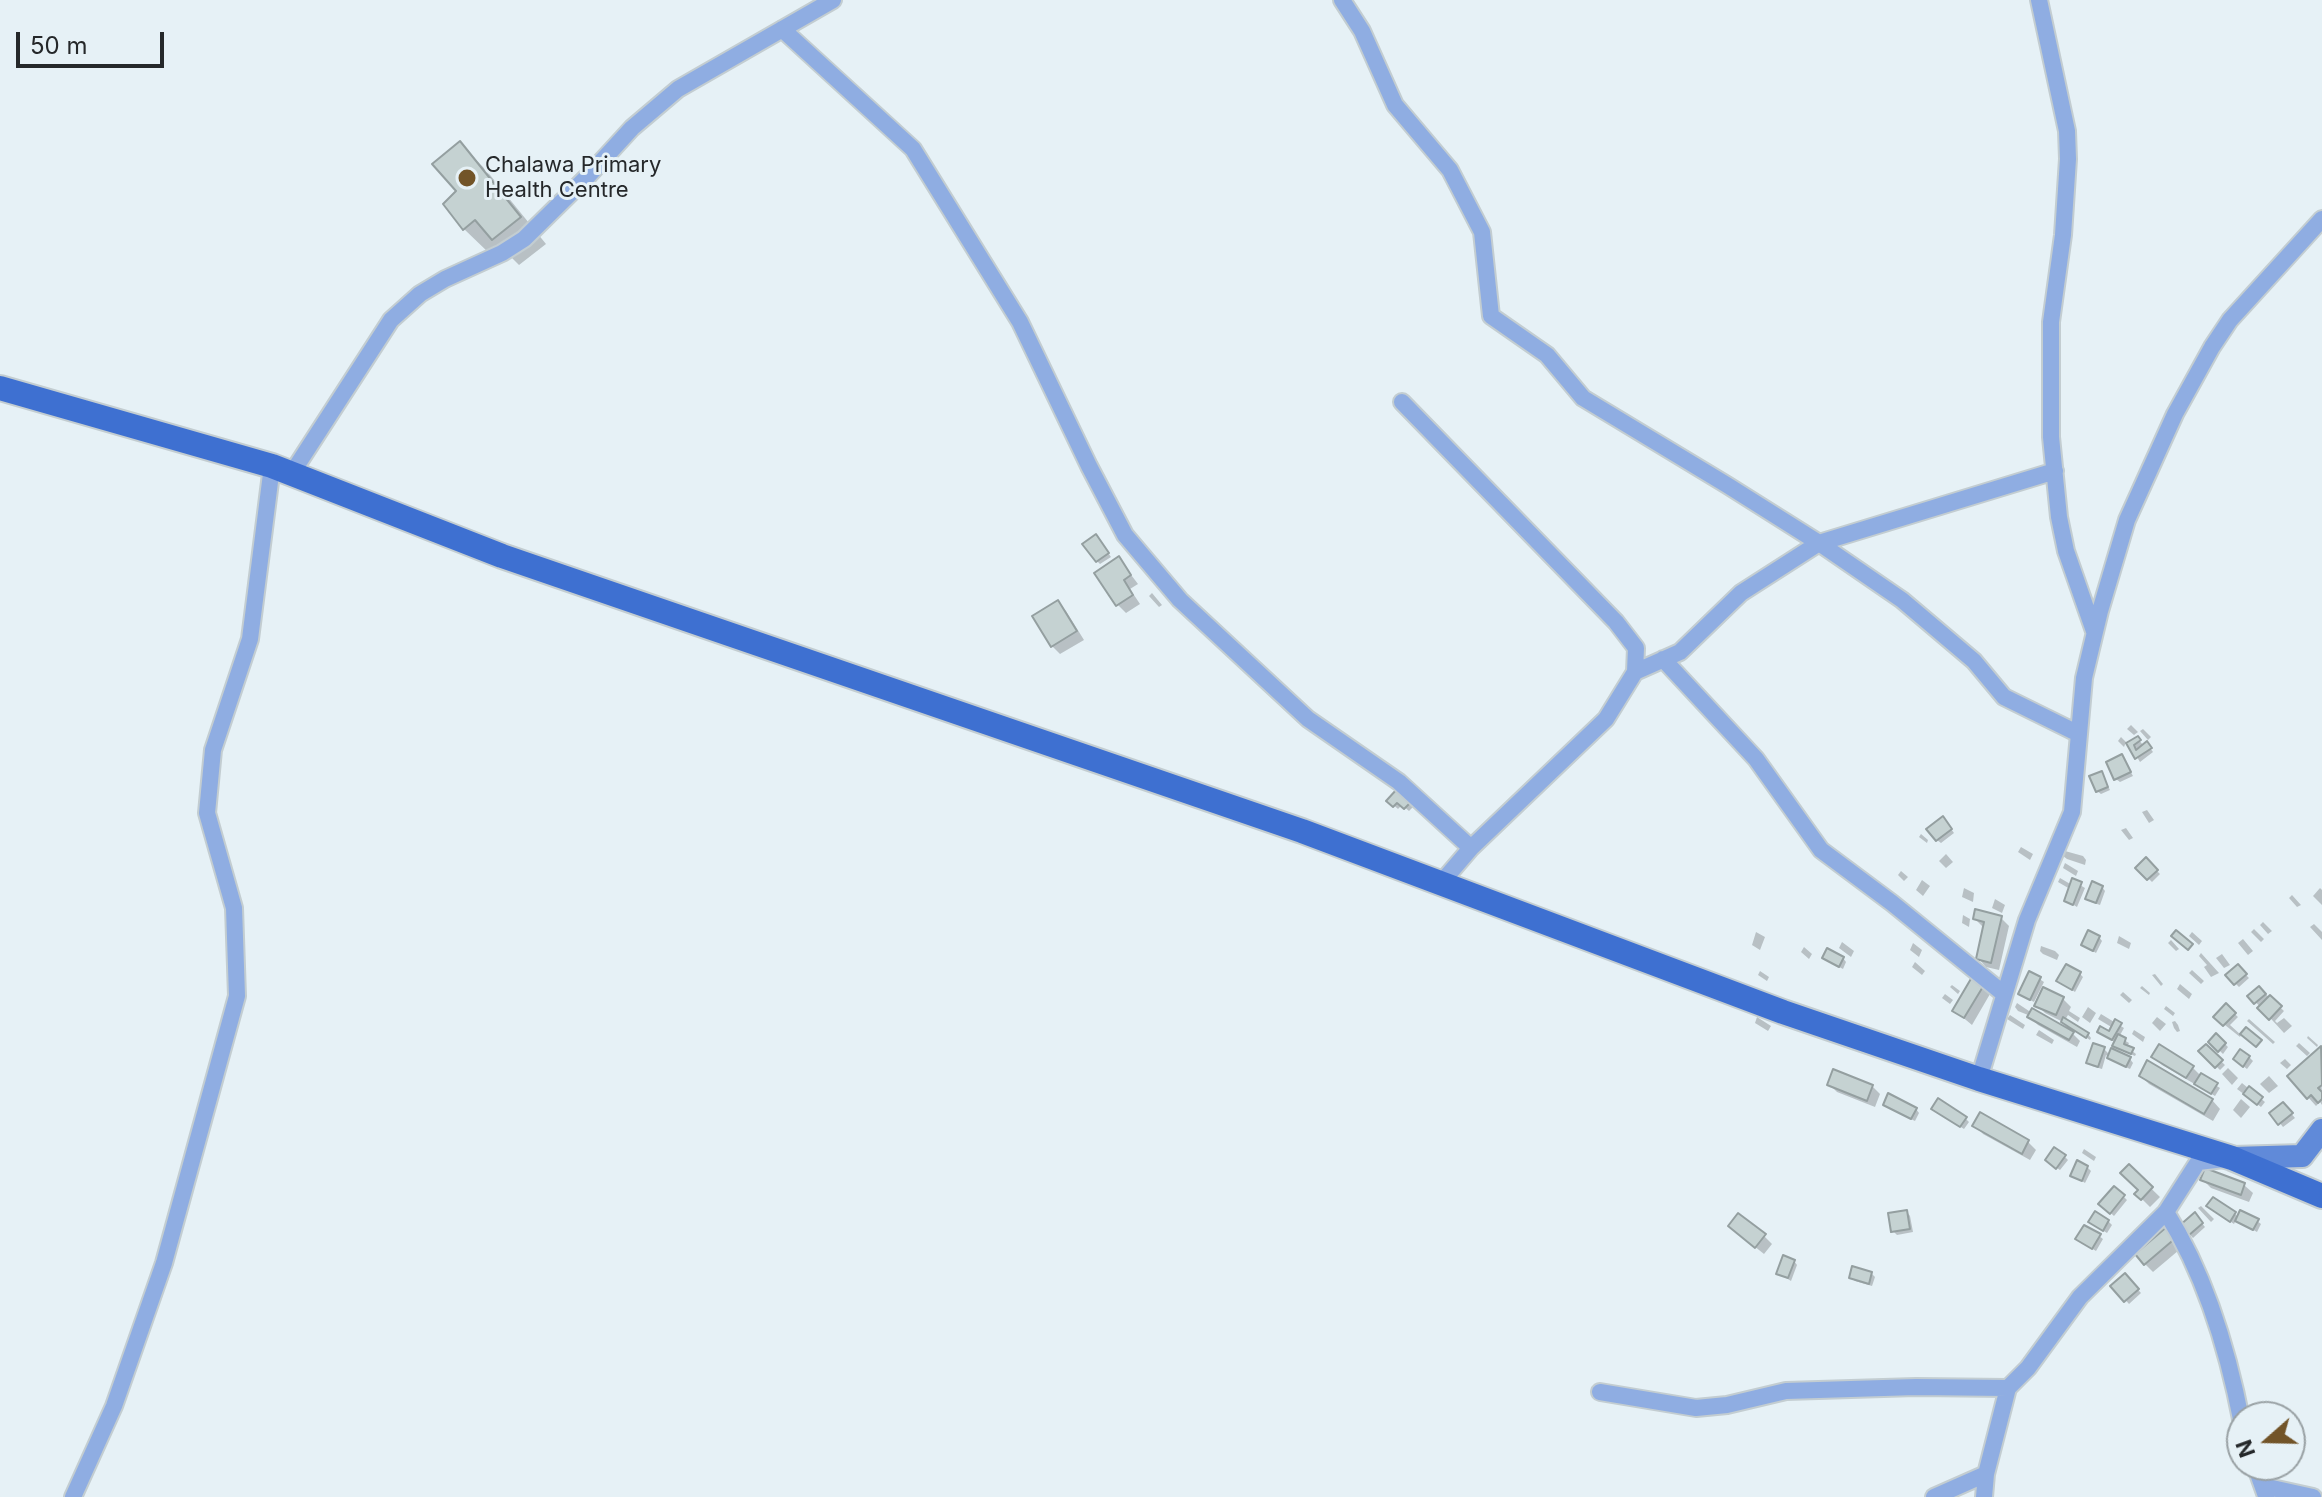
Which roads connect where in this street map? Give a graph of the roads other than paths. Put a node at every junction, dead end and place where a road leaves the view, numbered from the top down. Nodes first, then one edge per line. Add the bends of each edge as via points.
1 (833, 0) edge
2 (1342, 0) edge
3 (2039, 0) edge
4 (782, 29) junction
5 (2322, 219) edge
6 (0, 388) edge
7 (1402, 402) dead end
8 (282, 470) junction
9 (2055, 471) junction
10 (1819, 543) junction
11 (2094, 633) junction
12 (1663, 659) junction
13 (1635, 672) junction
14 (2079, 734) junction
15 (1471, 848) junction
16 (1441, 883) junction
17 (2004, 994) junction
18 (1979, 1079) junction
19 (2322, 1130) edge
20 (2232, 1158) junction
21 (2322, 1196) edge
22 (2166, 1212) junction
23 (2008, 1388) junction
24 (1600, 1392) dead end
25 (2238, 1401) edge
26 (1986, 1474) junction
27 (2265, 1492) edge
28 (73, 1497) edge
29 (1934, 1497) edge
30 (1984, 1497) edge
31 (2313, 1497) edge

1 - 4 street
2 - 10 street via 1395,105 1450,170 1482,232 1491,316 1547,355 1583,398
3 - 9 street via 2067,131 2068,159 2051,322
4 - 8 street via 662,102 524,239 420,294 391,320
4 - 15 street via 913,149 1020,322 1125,535 1180,600 1308,719 1399,782
5 - 11 street via 2230,320 2175,414 2127,520
6 - 8 main road
7 - 13 street via 1616,622 1636,648
8 - 16 main road via 502,556
8 - 28 street via 250,639 213,750 207,813 234,908 237,996 164,1263 114,1406
9 - 10 street
9 - 11 street via 2066,551
10 - 12 street via 1741,593 1680,652
10 - 14 street via 1902,600 1974,661 2004,697
11 - 14 street
12 - 13 street
12 - 17 street via 1756,759 1821,850
13 - 15 street via 1606,719
14 - 17 street via 2072,812 2027,920
15 - 16 street
16 - 18 main road via 1783,1012
17 - 18 street
18 - 20 main road
19 - 20 street via 2302,1156
20 - 21 main road
20 - 22 street via 2198,1162
22 - 23 street via 2080,1297
22 - 25 street via 2185,1241 2220,1329
23 - 24 street via 1786,1391 1696,1408
23 - 26 street
26 - 29 street
26 - 30 street
27 - 31 street

